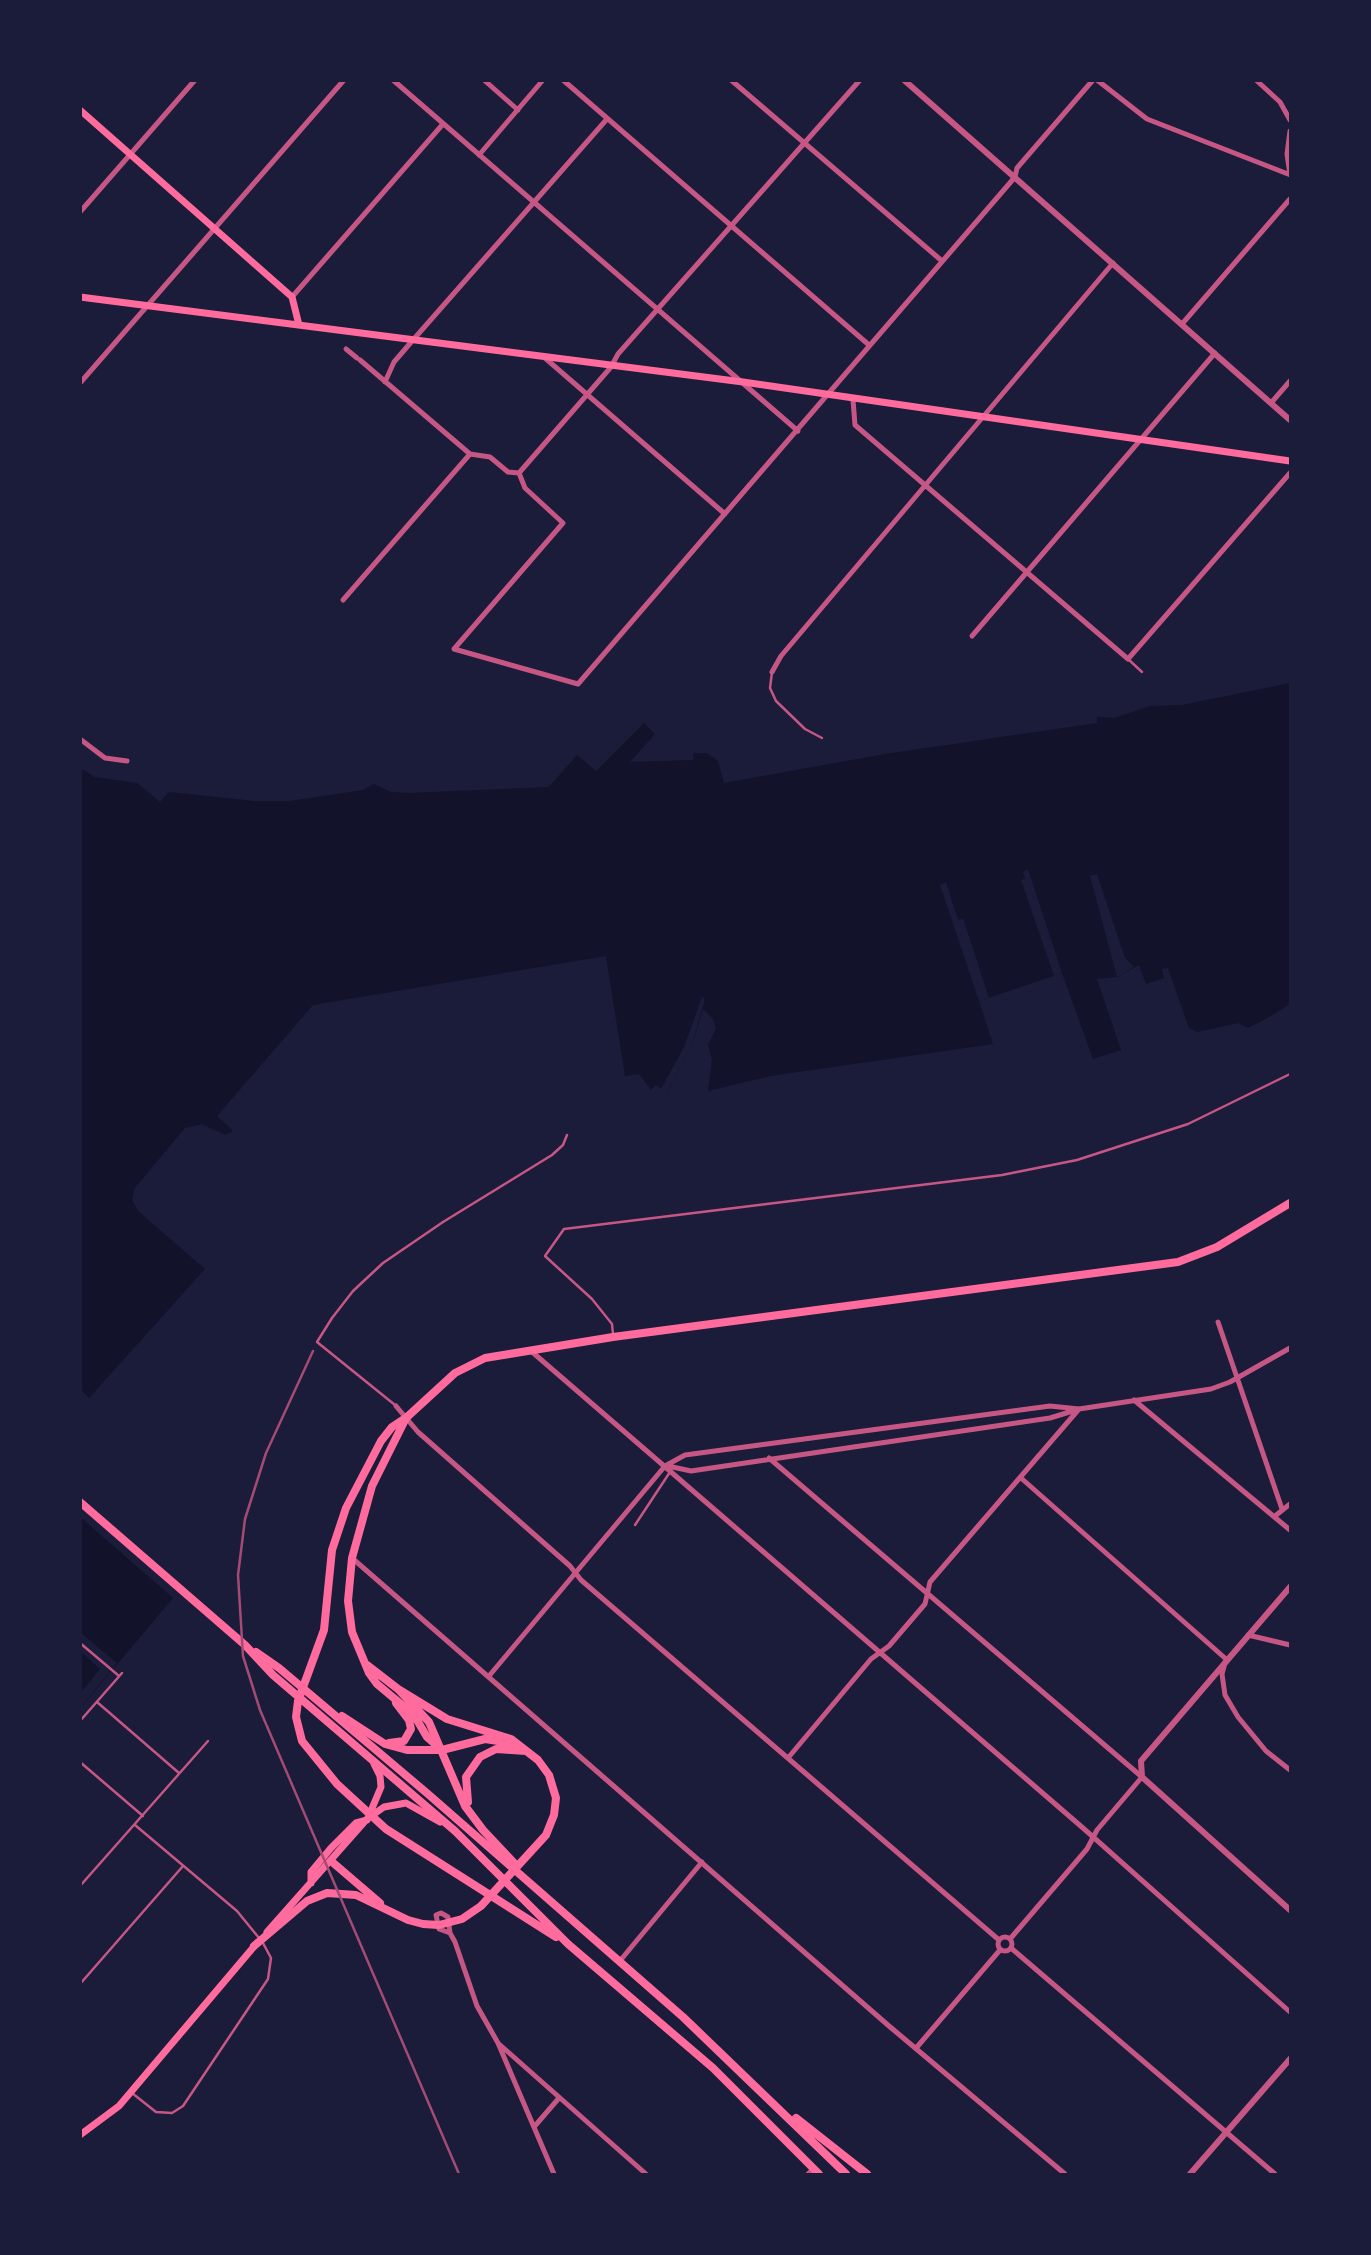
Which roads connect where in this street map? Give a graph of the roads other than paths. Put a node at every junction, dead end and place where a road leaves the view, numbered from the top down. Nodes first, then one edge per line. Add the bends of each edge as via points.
1 (195, 80) edge
2 (344, 80) edge
3 (393, 80) edge
4 (484, 80) edge
5 (543, 80) edge
6 (563, 80) edge
7 (731, 80) edge
8 (860, 80) edge
9 (904, 80) edge
10 (1256, 80) edge
11 (1100, 82) edge
12 (80, 110) edge
13 (518, 110) junction
14 (607, 119) junction
15 (1290, 120) edge
16 (443, 124) junction
17 (1290, 131) edge
18 (806, 144) junction
19 (131, 154) junction
20 (479, 155) junction
21 (1289, 175) edge
22 (1015, 177) junction
23 (1290, 199) edge
24 (535, 203) junction
25 (80, 212) edge
26 (733, 227) junction
27 (217, 229) junction
28 (942, 261) junction
29 (1113, 263) junction
30 (80, 297) edge
31 (292, 297) junction
32 (148, 307) junction
33 (659, 310) junction
34 (1182, 324) junction
35 (299, 326) junction
36 (413, 340) junction
37 (869, 345) junction
38 (346, 349) dead end
39 (1215, 353) junction
40 (545, 358) junction
41 (611, 367) junction
42 (1290, 381) edge
43 (385, 382) junction
44 (743, 382) junction
45 (80, 383) edge
46 (587, 395) junction
47 (825, 395) junction
48 (853, 400) junction
49 (1271, 403) junction
50 (981, 418) junction
51 (1290, 420) edge
52 (798, 430) junction
53 (1142, 440) junction
54 (470, 454) junction
55 (1290, 461) edge
56 (519, 473) junction
57 (1290, 473) edge
58 (925, 484) junction
59 (725, 514) junction
60 (1027, 572) junction
61 (343, 600) dead end
62 (972, 636) dead end
63 (1128, 659) junction
64 (772, 672) joint
65 (1142, 672) dead end
66 (80, 738) edge
67 (822, 738) dead end
68 (127, 761) dead end
69 (1290, 1074) edge
70 (567, 1135) dead end
71 (1290, 1203) edge
72 (1218, 1322) dead end
73 (613, 1337) junction
74 (1290, 1348) edge
75 (531, 1351) junction
76 (1238, 1378) junction
77 (1133, 1400) junction
78 (396, 1406) joint
79 (1079, 1409) junction
80 (406, 1418) junction
81 (769, 1458) junction
82 (665, 1466) junction
83 (671, 1471) junction
84 (1021, 1478) junction
85 (80, 1502) edge
86 (1290, 1504) edge
87 (1282, 1509) junction
88 (1275, 1516) junction
89 (635, 1525) dead end
90 (1290, 1530) edge
91 (352, 1558) junction
92 (575, 1573) junction
93 (1290, 1587) edge
94 (928, 1594) junction
95 (1248, 1635) junction
96 (80, 1643) edge
97 (245, 1645) junction
98 (1290, 1645) edge
99 (880, 1653) junction
100 (1226, 1659) junction
101 (365, 1663) junction
102 (489, 1676) junction
103 (398, 1689) junction
104 (393, 1698) junction
105 (97, 1702) junction
106 (80, 1721) edge
107 (347, 1728) junction
108 (208, 1741) dead end
109 (380, 1741) junction
110 (442, 1750) junction
111 (529, 1752) junction
112 (364, 1753) junction
113 (788, 1758) junction
114 (80, 1762) edge
115 (1290, 1769) edge
116 (179, 1773) junction
117 (1142, 1777) junction
118 (143, 1816) junction
119 (472, 1816) junction
120 (367, 1819) junction
121 (135, 1825) junction
122 (455, 1832) junction
123 (1093, 1838) junction
124 (331, 1861) junction
125 (702, 1862) junction
126 (183, 1866) junction
127 (311, 1883) junction
128 (80, 1886) edge
129 (552, 1905) junction
130 (1290, 1910) edge
131 (393, 1914) junction
132 (450, 1933) dead end
133 (1010, 1939) junction
134 (999, 1940) junction
135 (568, 1944) junction
136 (254, 1946) junction
137 (1011, 1948) junction
138 (1000, 1950) junction
139 (619, 1962) junction
140 (80, 1984) edge
141 (1290, 2012) edge
142 (498, 2043) junction
143 (917, 2047) junction
144 (1290, 2059) edge
145 (131, 2092) junction
146 (559, 2098) junction
147 (774, 2102) junction
148 (534, 2127) junction
149 (1227, 2132) junction
150 (80, 2135) edge
151 (814, 2173) edge
152 (554, 2175) edge
153 (646, 2175) edge
154 (846, 2175) edge
155 (867, 2175) edge
156 (1065, 2175) edge
157 (1190, 2175) edge
158 (1275, 2175) edge

1 - 19 street
2 - 27 street
3 - 16 street
4 - 13 street
5 - 13 street
6 - 14 street
7 - 18 street
8 - 18 street
9 - 22 street
10 - 15 street via 1280,102
11 - 21 street via 1147,119
11 - 22 street via 1017,168
12 - 19 main road
13 - 20 street
14 - 24 street
14 - 26 street
16 - 20 street
16 - 31 street
17 - 21 street
18 - 26 street
18 - 28 street
19 - 25 street
19 - 27 main road
20 - 24 street
22 - 28 street
22 - 29 street
23 - 34 street
24 - 33 street
24 - 36 street
26 - 33 street
26 - 37 street
27 - 31 main road
27 - 32 street
28 - 37 street
29 - 34 street
29 - 50 street
30 - 32 main road
31 - 35 main road
32 - 35 main road
32 - 45 street
33 - 41 street
33 - 44 street
34 - 39 street
35 - 36 main road
36 - 40 main road
36 - 43 street via 394,362
37 - 47 street
38 - 43 street
39 - 49 street
39 - 53 street
40 - 41 main road
40 - 46 street
41 - 44 main road
41 - 46 street
42 - 49 street
43 - 54 street
44 - 47 main road
44 - 52 street
46 - 56 street
46 - 59 street
47 - 48 main road
47 - 52 street
48 - 50 main road
48 - 58 street via 855,425
49 - 51 street
50 - 53 main road
50 - 58 street
52 - 59 street
53 - 55 main road
53 - 60 street
54 - 56 street via 490,457 508,472
54 - 61 street
56 - 59 street via 524,488 564,523 454,649 578,684
57 - 63 street
58 - 60 street
58 - 64 street
60 - 62 street
60 - 63 street
63 - 65 lane
64 - 67 lane via 770,688 776,701 805,729
66 - 68 street via 105,758
69 - 73 lane via 1188,1124 1077,1160 1002,1175 564,1229 545,1256 593,1299 612,1324
70 - 78 lane via 552,1155 383,1263 353,1291 317,1342
71 - 73 main road via 1217,1248 1178,1262
72 - 76 street
73 - 75 main road
74 - 76 street
75 - 80 main road via 485,1359 461,1369
75 - 82 street
76 - 77 street via 1211,1389
76 - 87 street
77 - 79 street
77 - 88 street
78 - 80 street
79 - 81 street via 1050,1418
79 - 82 street via 1050,1406 756,1444 685,1455
79 - 84 street
80 - 91 main road via 372,1486
80 - 92 street
80 - 135 main road via 381,1441 346,1508 332,1550 324,1630 298,1701 296,1717 302,1741 337,1784 386,1829
81 - 82 street via 691,1471
81 - 94 street
82 - 83 street
82 - 92 street
83 - 89 lane
83 - 99 street
84 - 94 street via 930,1582
84 - 100 street
85 - 97 main road
86 - 87 street
87 - 88 street
88 - 90 street
91 - 101 main road via 348,1612
91 - 102 street
92 - 102 street
92 - 113 street
93 - 95 street
94 - 99 street via 925,1605
94 - 117 street
95 - 98 street
95 - 100 street
96 - 105 lane via 120,1675
97 - 107 main road
97 - 107 main road via 273,1675
99 - 113 street
99 - 123 street
100 - 115 street via 1222,1674 1231,1706 1266,1751
100 - 117 street via 1144,1753
101 - 103 main road
101 - 104 main road via 377,1684
102 - 125 street
103 - 110 main road via 429,1722
103 - 111 main road via 441,1716 501,1735
104 - 109 main road via 409,1720 410,1734 400,1743
104 - 110 main road via 414,1715 427,1737
105 - 106 lane
105 - 116 lane
107 - 109 main road
107 - 112 main road
107 - 129 main road
108 - 116 lane
109 - 110 main road via 407,1750
110 - 111 main road via 491,1739
110 - 119 main road
111 - 119 main road via 496,1749 475,1761 465,1785
111 - 131 main road via 550,1775 555,1790 551,1825 540,1844 469,1915 431,1925
112 - 120 main road via 381,1782
112 - 122 main road
113 - 134 street
114 - 118 lane
116 - 118 lane
117 - 123 street
117 - 130 street
118 - 121 lane
119 - 129 main road
120 - 122 main road via 388,1805 406,1803
120 - 124 main road
120 - 127 main road via 356,1823 331,1848 311,1872
121 - 126 lane
121 - 128 lane
122 - 135 main road
123 - 133 street
123 - 141 street
124 - 127 main road
124 - 131 main road
125 - 139 street
125 - 143 street
126 - 140 lane
126 - 145 lane via 251,1926 270,1954 271,1973 183,2106 172,2113 156,2112
127 - 136 main road
129 - 139 main road
131 - 136 main road via 356,1895 327,1893 307,1902
132 - 142 street via 477,2006
133 - 134 street
133 - 137 street
134 - 138 street
135 - 151 main road via 713,2068
136 - 145 main road
137 - 138 street
137 - 149 street
138 - 143 street
139 - 147 main road
142 - 146 street
142 - 148 street
143 - 156 street
144 - 149 street
145 - 150 main road via 105,2120
146 - 148 street
146 - 153 street
147 - 154 main road
147 - 155 main road
148 - 152 street
149 - 157 street
149 - 158 street

